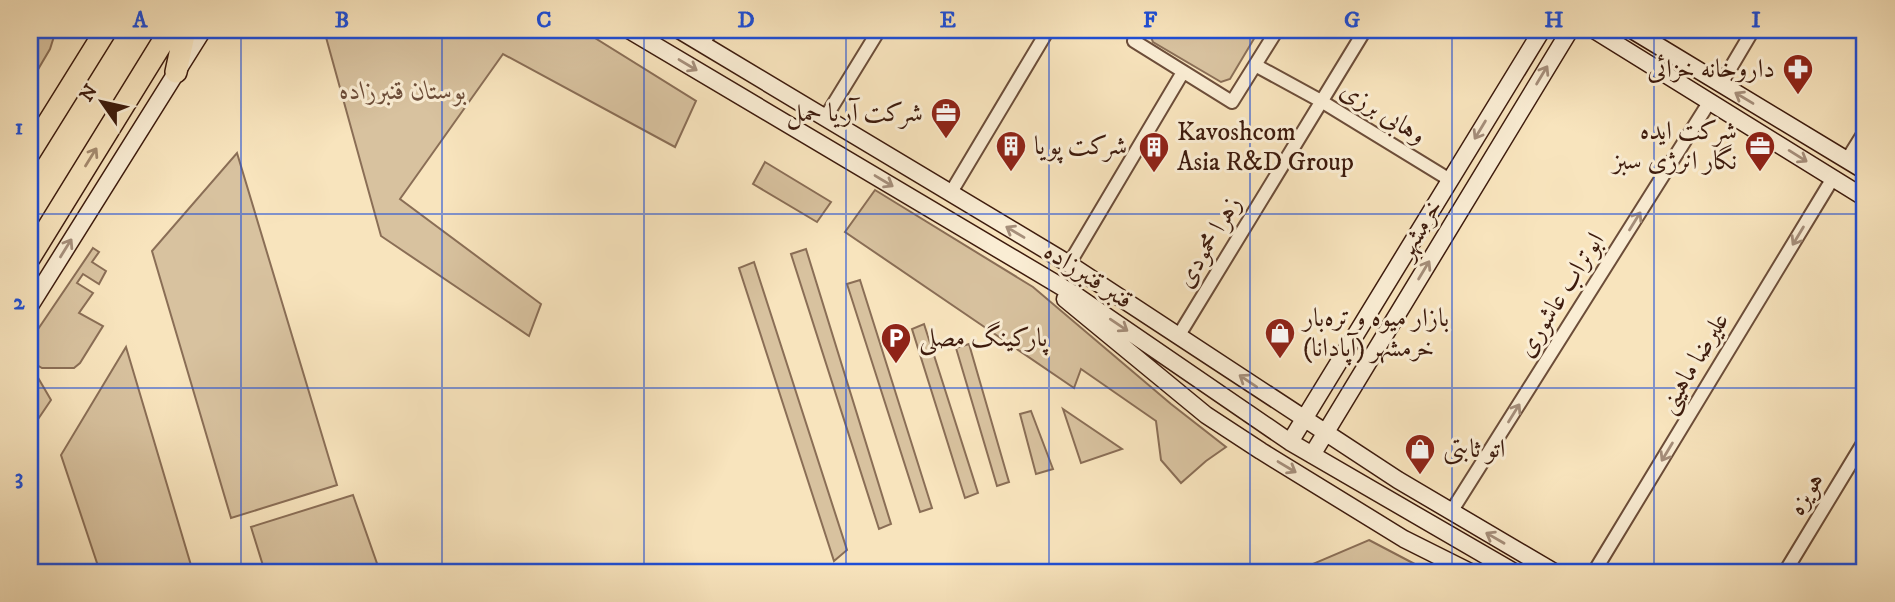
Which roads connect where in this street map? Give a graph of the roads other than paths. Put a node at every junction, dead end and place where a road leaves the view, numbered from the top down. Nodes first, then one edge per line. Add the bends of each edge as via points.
1 (106, 30) edge
2 (170, 30) edge
3 (185, 30) edge
4 (203, 30) edge
5 (629, 30) edge
6 (678, 30) edge
7 (879, 30) edge
8 (1048, 30) edge
9 (1141, 30) edge
10 (1277, 30) edge
11 (1365, 30) edge
12 (1542, 30) edge
13 (1570, 30) edge
14 (1594, 30) edge
15 (1632, 30) edge
16 (1753, 30) edge
17 (707, 37) edge
18 (1255, 65) junction
19 (176, 72) junction
20 (1183, 72) junction
21 (1721, 83) junction
22 (1321, 101) junction
23 (1710, 102) junction
24 (825, 118) junction
25 (1865, 131) edge
26 (30, 152) edge
27 (1847, 160) junction
28 (1865, 172) edge
29 (1833, 178) junction
30 (1450, 180) junction
31 (950, 194) junction
32 (1865, 198) edge
33 (30, 257) edge
34 (1020, 262) junction
35 (1069, 264) junction
36 (30, 306) edge
37 (1179, 335) junction
38 (1305, 419) junction
39 (1325, 432) junction
40 (1865, 440) edge
41 (1290, 442) junction
42 (1312, 455) junction
43 (1451, 512) junction
44 (1469, 572) edge
45 (1514, 572) edge
46 (1554, 572) edge
47 (1594, 572) edge
48 (1785, 572) edge

1 - 26 highway
33 -> 2 highway
3 - 19 highway
4 - 19 main road
5 -> 34 main road, قنبر قنبرزاده
6 - 17 main road, قنبر قنبرزاده
7 - 24 street
8 - 31 street
9 - 20 street via 1133,41
10 - 18 street
11 - 22 street, زهرا محمودی
12 -> 30 main road, خرمشهر
39 -> 13 main road, خرمشهر
14 - 23 main road
15 - 21 main road
16 - 21 street
17 - 24 main road, قنبر قنبرزاده
18 - 20 street via 1232,102
18 - 22 street, وهابی برزی
36 -> 19 main road
20 - 35 street
27 -> 21 main road
22 - 30 street, وهابی برزی
22 - 37 street, زهرا محمودی
23 -> 29 main road
43 -> 23 street, ابوتراب عاشوری
24 - 31 main road, قنبر قنبرزاده
25 - 27 street
27 - 28 main road
29 - 32 main road
29 -> 47 street, علیرضا ماهینی
30 - 38 main road, خرمشهر
35 -> 31 main road, قنبر قنبرزاده
34 -> 41 main road, قنبر قنبرزاده
34 -> 44 main road via 1206,415 1405,539
35 - 37 main road, قنبر قنبرزاده
38 -> 37 main road, قنبر قنبرزاده
38 - 39 main road, قنبر قنبرزاده
38 - 41 main road, خرمشهر
39 - 42 main road, خرمشهر
39 - 43 main road, قنبر قنبرزاده
40 - 48 street, هویزه
41 - 42 main road, قنبر قنبرزاده
42 - 45 main road, قنبر قنبرزاده
46 -> 43 main road, قنبر قنبرزاده

